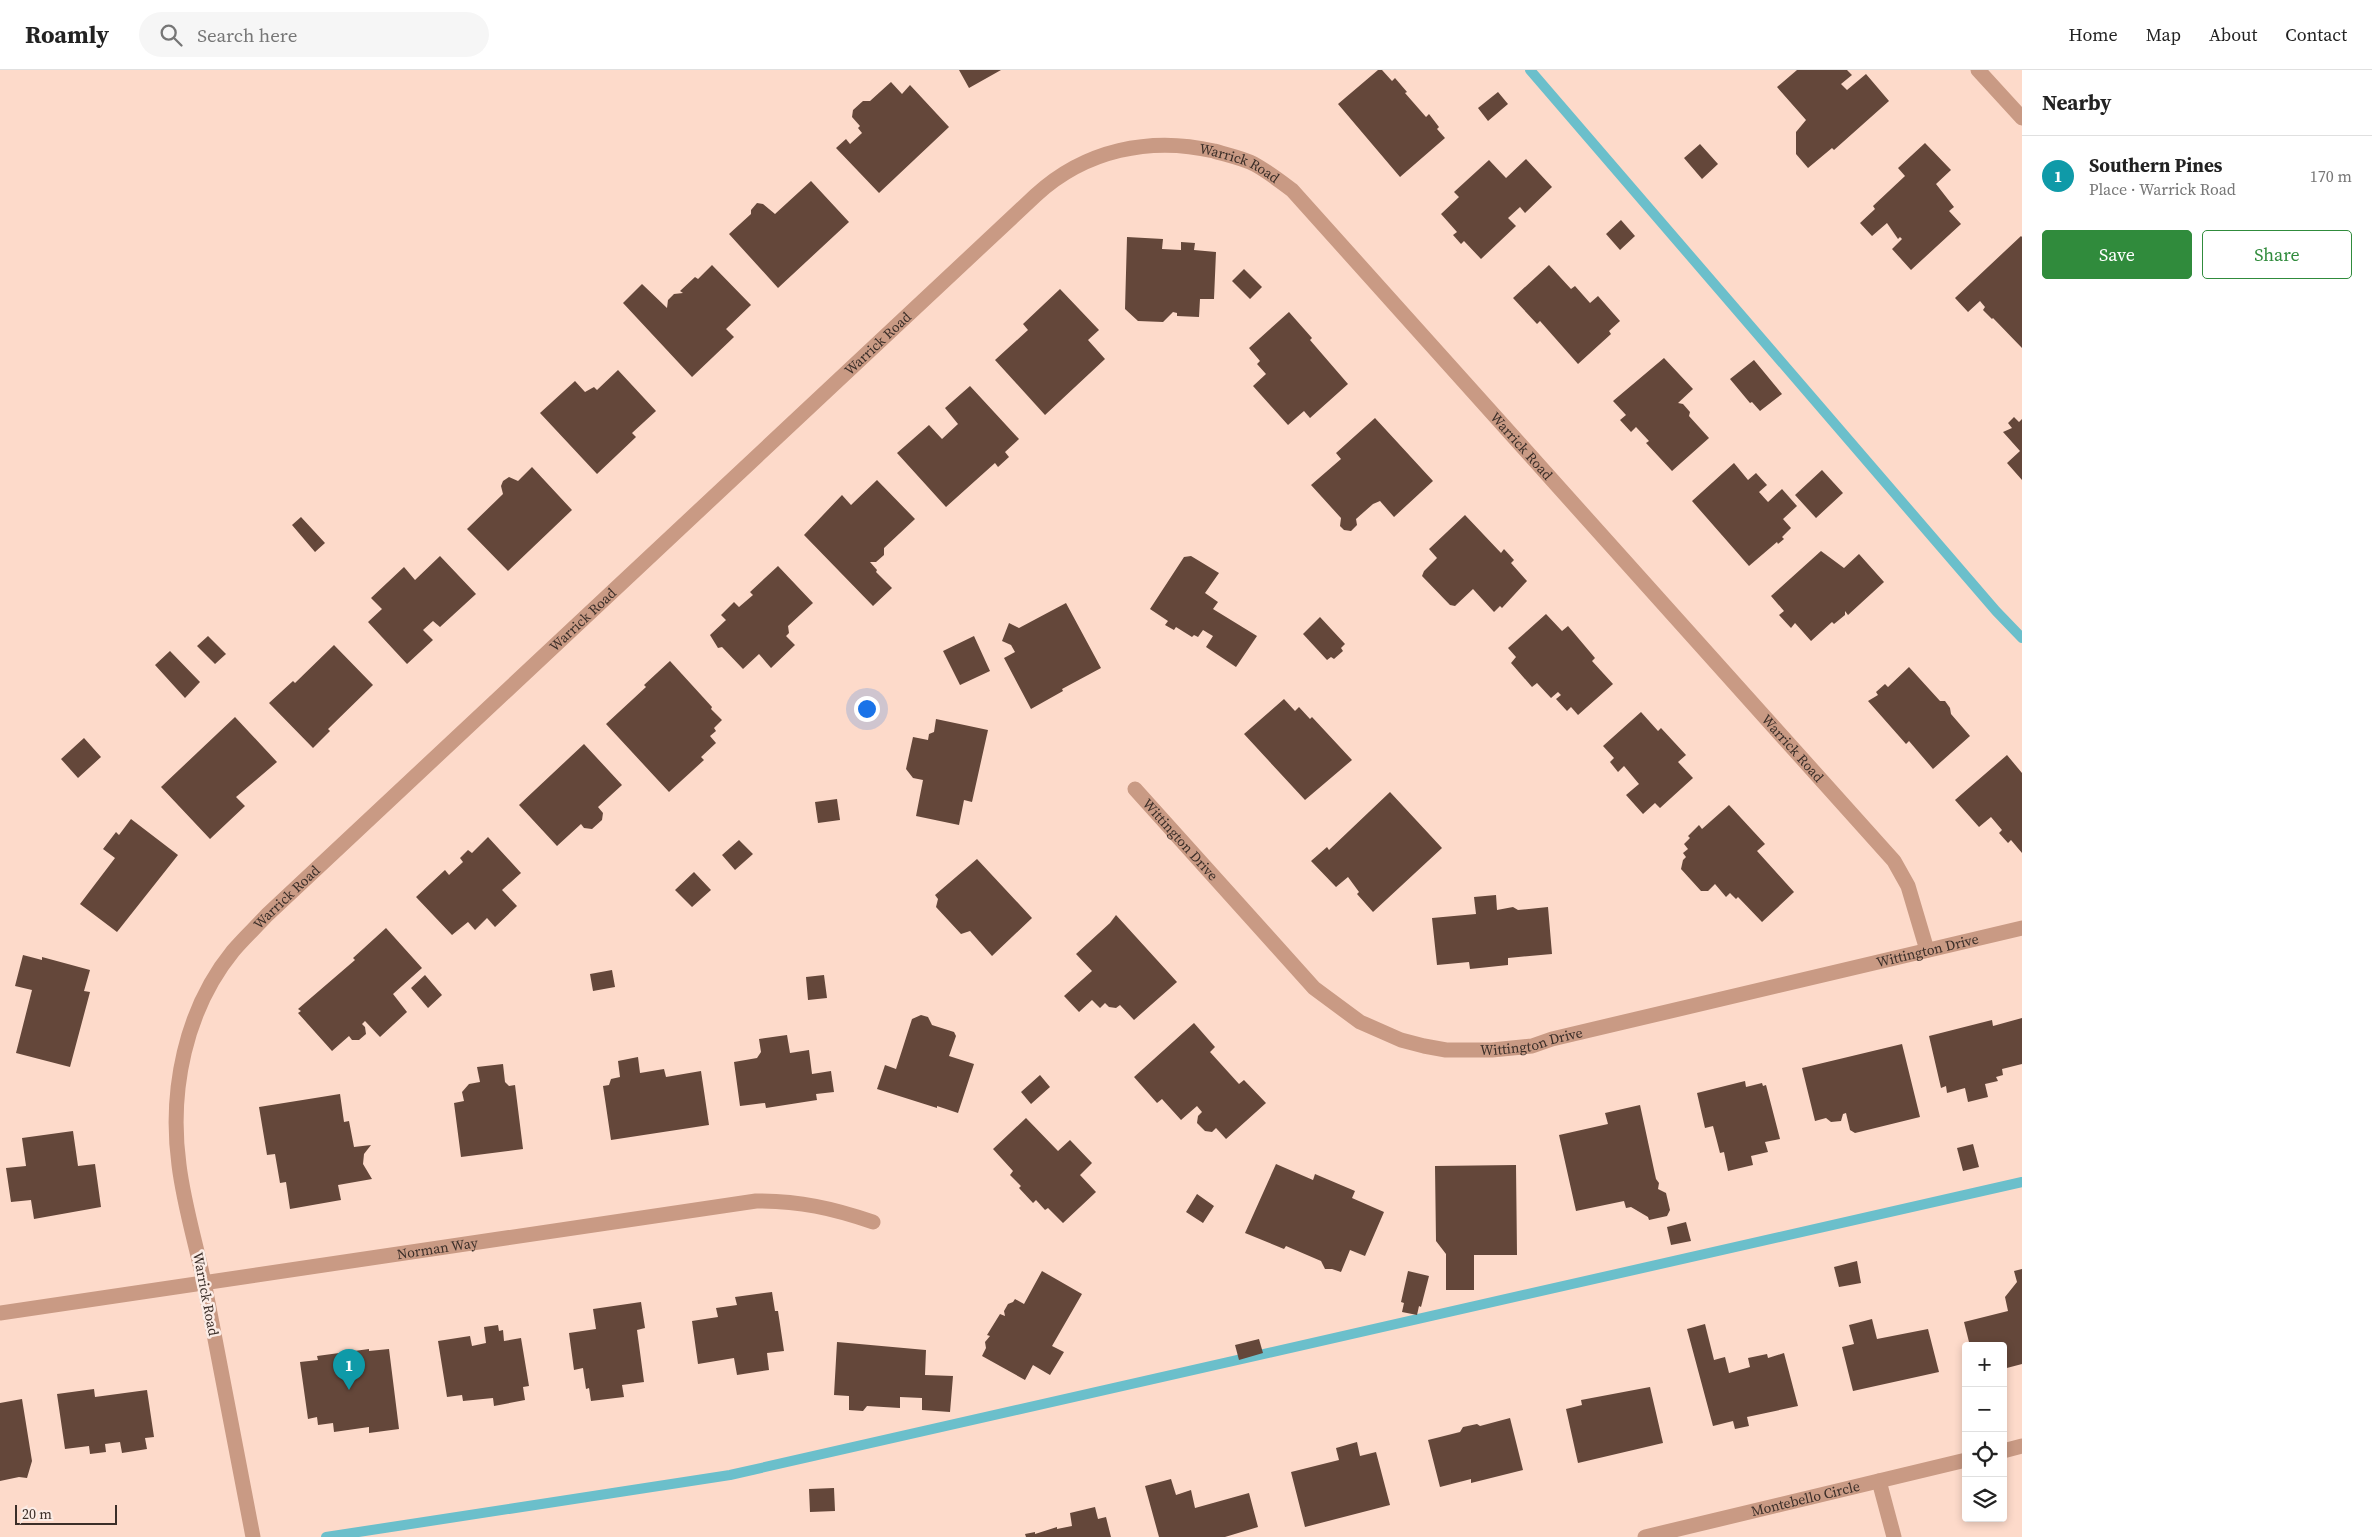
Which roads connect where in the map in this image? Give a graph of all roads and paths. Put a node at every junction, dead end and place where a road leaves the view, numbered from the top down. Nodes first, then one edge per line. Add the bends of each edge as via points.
1 (1978, 70) edge
2 (2022, 118) edge
3 (1135, 789) dead end
4 (2022, 928) edge
5 (1927, 950) junction
6 (874, 1222) dead end
7 (204, 1283) junction
8 (0, 1313) edge
9 (2022, 1446) edge
10 (2007, 1450) edge
11 (1962, 1461) edge
12 (1879, 1481) junction
13 (253, 1537) edge
14 (1644, 1537) edge
15 (1894, 1537) edge

1 - 2 street
3 - 5 street, Wittington Drive via 1314,988 1360,1022 1424,1046 1446,1050 1492,1050 1532,1046
4 - 5 street, Wittington Drive
5 - 7 street, Warrick Road via 1908,886 1894,861 1292,190 1253,164 1231,156 1188,145 1144,145 1105,154 1053,180 1036,195 274,908 233,951 209,988 189,1034 180,1068 175,1114 179,1166
6 - 7 street, Norman Way via 794,1201 756,1201
7 - 8 street, Norman Way
7 - 13 street, Warrick Road
9 - 10 street
11 - 12 street, Montebello Circle
12 - 14 street, Montebello Circle
12 - 15 street

